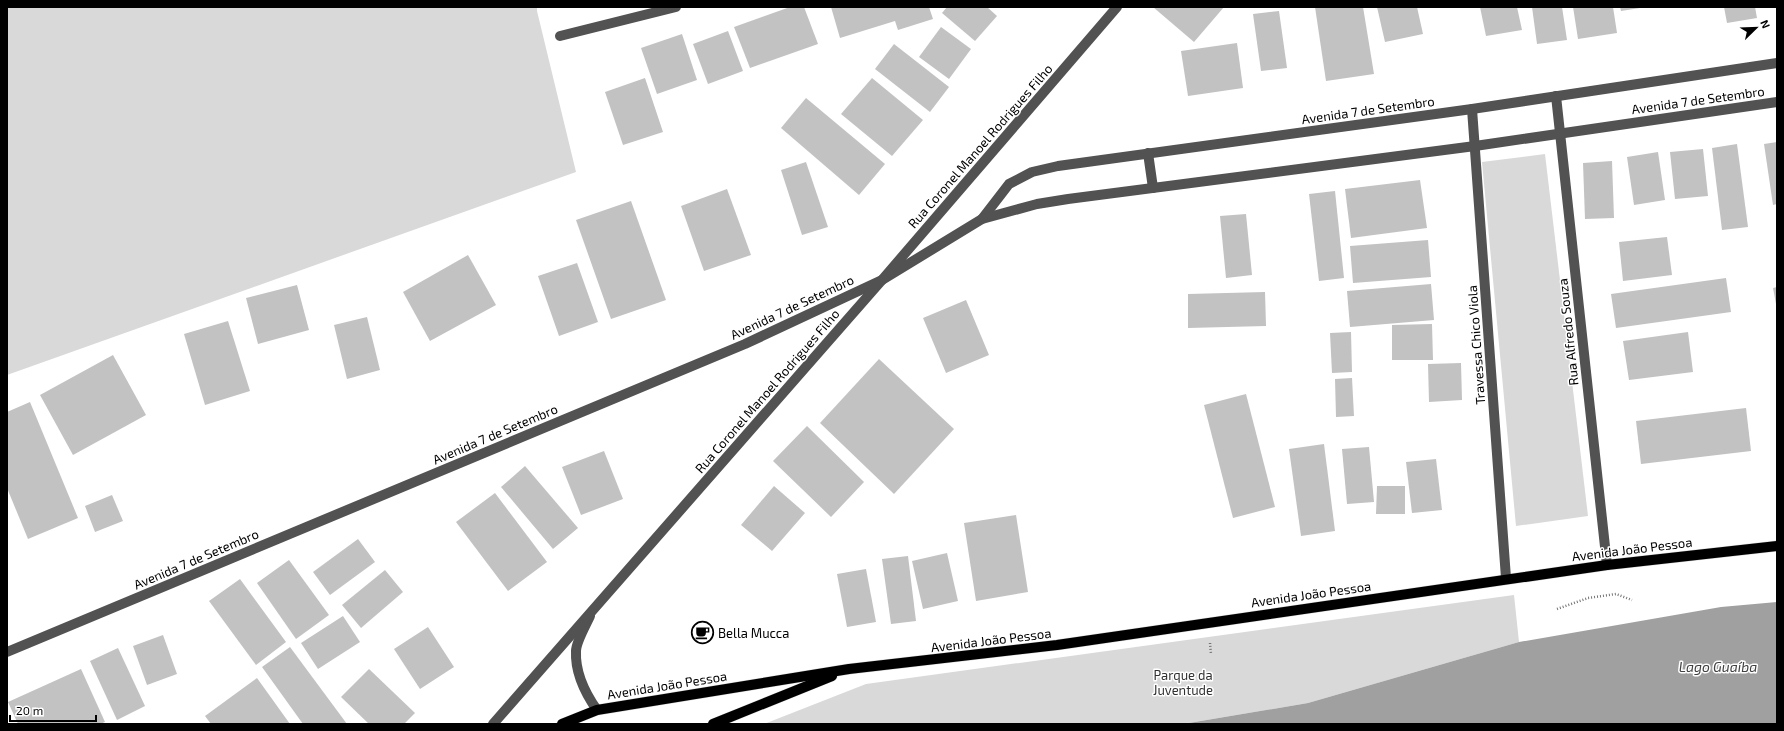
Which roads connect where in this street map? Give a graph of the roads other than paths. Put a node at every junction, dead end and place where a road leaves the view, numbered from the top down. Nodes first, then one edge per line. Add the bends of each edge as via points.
1 (676, 7) edge
2 (1117, 7) edge
3 (560, 36) dead end
4 (1777, 63) edge
5 (1556, 96) junction
6 (1777, 102) edge
7 (1472, 109) junction
8 (1560, 132) junction
9 (1475, 146) junction
10 (1148, 154) junction
11 (1153, 188) junction
12 (982, 219) junction
13 (882, 280) junction
14 (1777, 546) edge
15 (1607, 565) junction
16 (1506, 578) junction
17 (593, 609) junction
18 (7, 652) edge
19 (849, 669) junction
20 (597, 710) junction
21 (493, 724) edge
22 (562, 724) edge
23 (713, 724) edge

1 - 3 street
2 - 13 street, Rua Coronel Manoel Rodrigues Filho
4 - 5 street, Avenida 7 de Setembro
5 - 7 street, Avenida 7 de Setembro
5 - 8 street, Rua Alfredo Souza
6 - 8 street, Avenida 7 de Setembro
7 - 9 street, Travessa Chico Viola
7 - 10 street, Avenida 7 de Setembro
8 - 9 street, Avenida 7 de Setembro
8 - 15 street, Rua Alfredo Souza
9 - 11 street, Avenida 7 de Setembro
9 - 16 street, Travessa Chico Viola
10 - 11 street
10 - 12 street, Avenida 7 de Setembro via 1032,172 1009,184
11 - 12 street, Avenida 7 de Setembro via 1037,204
12 - 13 street, Avenida 7 de Setembro
13 - 17 street, Rua Coronel Manoel Rodrigues Filho
13 - 18 street, Avenida 7 de Setembro via 745,344
14 - 15 main road, Avenida João Pessoa
15 - 16 main road, Avenida João Pessoa
16 - 19 main road, Avenida João Pessoa via 1057,645
17 - 20 street, Rua Coronel Manoel Rodrigues Filho via 576,650 578,673 587,695
17 - 21 street, Rua Coronel Manoel Rodrigues Filho
19 - 20 main road, Avenida João Pessoa
19 - 23 main road, Avenida João Pessoa
20 - 22 main road, Avenida João Pessoa

